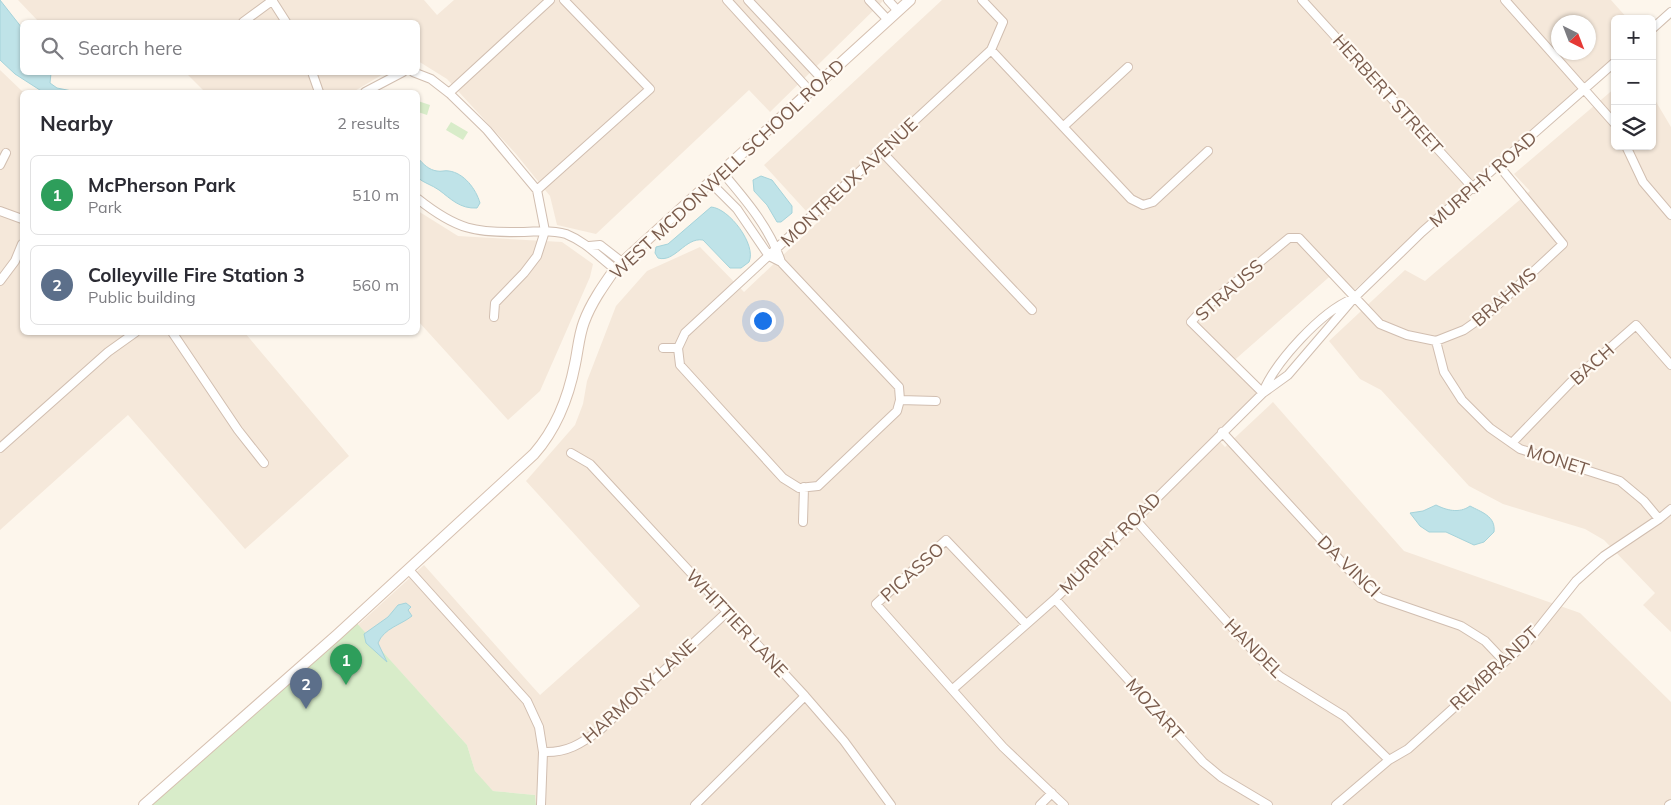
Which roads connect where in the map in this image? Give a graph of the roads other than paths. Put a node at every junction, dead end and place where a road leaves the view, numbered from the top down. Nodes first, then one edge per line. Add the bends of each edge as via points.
1 (272, 0) edge
2 (550, 0) edge
3 (564, 0) edge
4 (726, 0) edge
5 (748, 0) edge
6 (869, 0) edge
7 (888, 0) edge
8 (910, 0) edge
9 (982, 0) edge
10 (1302, 0) edge
11 (1505, 0) edge
12 (898, 11) junction
13 (1671, 12) edge
14 (246, 20) edge
15 (285, 20) edge
16 (888, 20) junction
17 (1656, 25) edge
18 (991, 50) junction
19 (801, 57) junction
20 (1611, 66) edge
21 (789, 67) junction
22 (1128, 67) dead end
23 (313, 75) edge
24 (397, 75) edge
25 (420, 75) edge
26 (823, 80) junction
27 (1585, 89) junction
28 (318, 90) edge
29 (369, 90) edge
30 (810, 91) junction
31 (449, 93) junction
32 (1611, 119) edge
33 (1064, 126) junction
34 (1628, 150) edge
35 (1208, 151) dead end
36 (882, 152) junction
37 (6, 153) dead end
38 (0, 165) edge
39 (1499, 166) junction
40 (722, 172) junction
41 (710, 182) junction
42 (1474, 188) junction
43 (537, 190) junction
44 (420, 200) edge
45 (0, 211) edge
46 (1671, 215) edge
47 (20, 218) edge
48 (545, 231) junction
49 (20, 249) edge
50 (777, 249) junction
51 (769, 256) junction
52 (781, 262) junction
53 (619, 266) junction
54 (0, 281) edge
55 (1354, 298) junction
56 (1032, 310) dead end
57 (494, 317) dead end
58 (132, 335) edge
59 (174, 335) edge
60 (1436, 341) junction
61 (663, 348) dead end
62 (678, 348) junction
63 (1671, 365) edge
64 (1263, 393) junction
65 (900, 400) junction
66 (936, 401) dead end
67 (1222, 432) junction
68 (1512, 443) junction
69 (0, 448) edge
70 (571, 453) dead end
71 (264, 463) dead end
72 (804, 487) junction
73 (1671, 509) edge
74 (1134, 518) junction
75 (1659, 519) junction
76 (803, 522) dead end
77 (408, 570) junction
78 (1055, 599) junction
79 (727, 612) junction
80 (1026, 624) junction
81 (1503, 660) junction
82 (953, 689) junction
83 (805, 696) junction
84 (543, 752) junction
85 (1389, 760) junction
86 (1052, 793) junction
87 (144, 805) edge
88 (542, 805) edge
89 (694, 805) edge
90 (891, 805) edge
91 (1040, 805) edge
92 (1064, 805) edge
93 (1268, 805) edge
94 (1336, 805) edge

1 - 14 street
1 - 15 street
2 - 31 street
3 - 43 street via 650,89
4 - 21 street
5 - 19 street
6 - 16 street
7 - 12 street
8 - 12 main road, WEST MCDONWELL SCHOOL ROAD
9 - 18 street, MONTREUX AVENUE via 1003,22
10 - 42 street, HERBERT STREET
11 - 27 street
12 - 16 main road, WEST MCDONWELL SCHOOL ROAD
13 - 17 street
16 - 26 main road, WEST MCDONWELL SCHOOL ROAD
18 - 33 street
18 - 36 street, MONTREUX AVENUE
19 - 21 street
19 - 26 street
20 - 27 street, MURPHY ROAD
21 - 30 street
22 - 33 street
23 - 28 street
24 - 29 street
25 - 31 street
26 - 30 main road, WEST MCDONWELL SCHOOL ROAD
27 - 32 street
27 - 39 street, MURPHY ROAD
30 - 40 main road, WEST MCDONWELL SCHOOL ROAD
31 - 43 street via 506,152
33 - 35 street via 1131,199 1143,204 1153,202
34 - 46 street via 1643,182
36 - 50 street, MONTREUX AVENUE
36 - 56 street
37 - 38 street
39 - 42 street, MURPHY ROAD
39 - 60 street, BRAHMS via 1563,244 1491,312 1464,330
40 - 41 main road, WEST MCDONWELL SCHOOL ROAD
40 - 50 street via 749,203
41 - 51 street via 737,209
41 - 53 main road, WEST MCDONWELL SCHOOL ROAD
42 - 55 street, MURPHY ROAD via 1422,232
43 - 48 street
44 - 48 street via 444,218 469,229
45 - 47 street
48 - 53 street via 565,234 589,246 600,245
48 - 57 street via 537,256 495,302
49 - 54 street
50 - 51 street, MONTREUX AVENUE
50 - 52 street
51 - 52 street
51 - 62 street, MONTREUX AVENUE via 685,333
52 - 65 street via 899,387
53 - 77 main road, WEST MCDONWELL SCHOOL ROAD via 600,290 584,322 569,388 543,444
55 - 60 street via 1380,324 1407,336
55 - 64 street, MURPHY ROAD via 1288,375
55 - 64 street, MURPHY ROAD via 1339,304 1308,333 1273,375
55 - 64 street, STRAUSS via 1299,238 1289,238 1191,322
58 - 69 street via 108,352
59 - 71 street
60 - 68 street, MONET via 1444,372 1462,400 1490,428
61 - 62 street
62 - 72 street via 680,365 783,478 799,488
63 - 68 street, BACH via 1636,325 1571,382
64 - 67 street, MURPHY ROAD
65 - 66 street
65 - 72 street via 897,411 818,486
67 - 74 street, MURPHY ROAD
67 - 81 street, DA VINCI via 1361,583 1380,598 1461,626 1485,641
68 - 75 street, MONET via 1620,480
70 - 79 street, WHITTIER LANE via 590,464
72 - 76 street
73 - 75 street, REMBRANDT
74 - 78 street, MURPHY ROAD
74 - 85 street, HANDEL via 1264,663 1344,716
75 - 81 street, REMBRANDT via 1604,556 1576,581 1529,640
77 - 84 street via 527,701 539,727
77 - 87 main road, WEST MCDONWELL SCHOOL ROAD
78 - 80 street, MURPHY ROAD
78 - 93 street, MOZART via 1203,762
79 - 83 street, WHITTIER LANE
79 - 84 street, HARMONY LANE via 601,729 578,746 561,752
80 - 82 street, MURPHY ROAD
80 - 82 street, PICASSO via 946,540 876,604
81 - 85 street, REMBRANDT via 1408,749
82 - 86 street via 1003,746
83 - 89 street
83 - 90 street, WHITTIER LANE
84 - 88 street
85 - 94 street, REMBRANDT
86 - 91 street
86 - 92 street

